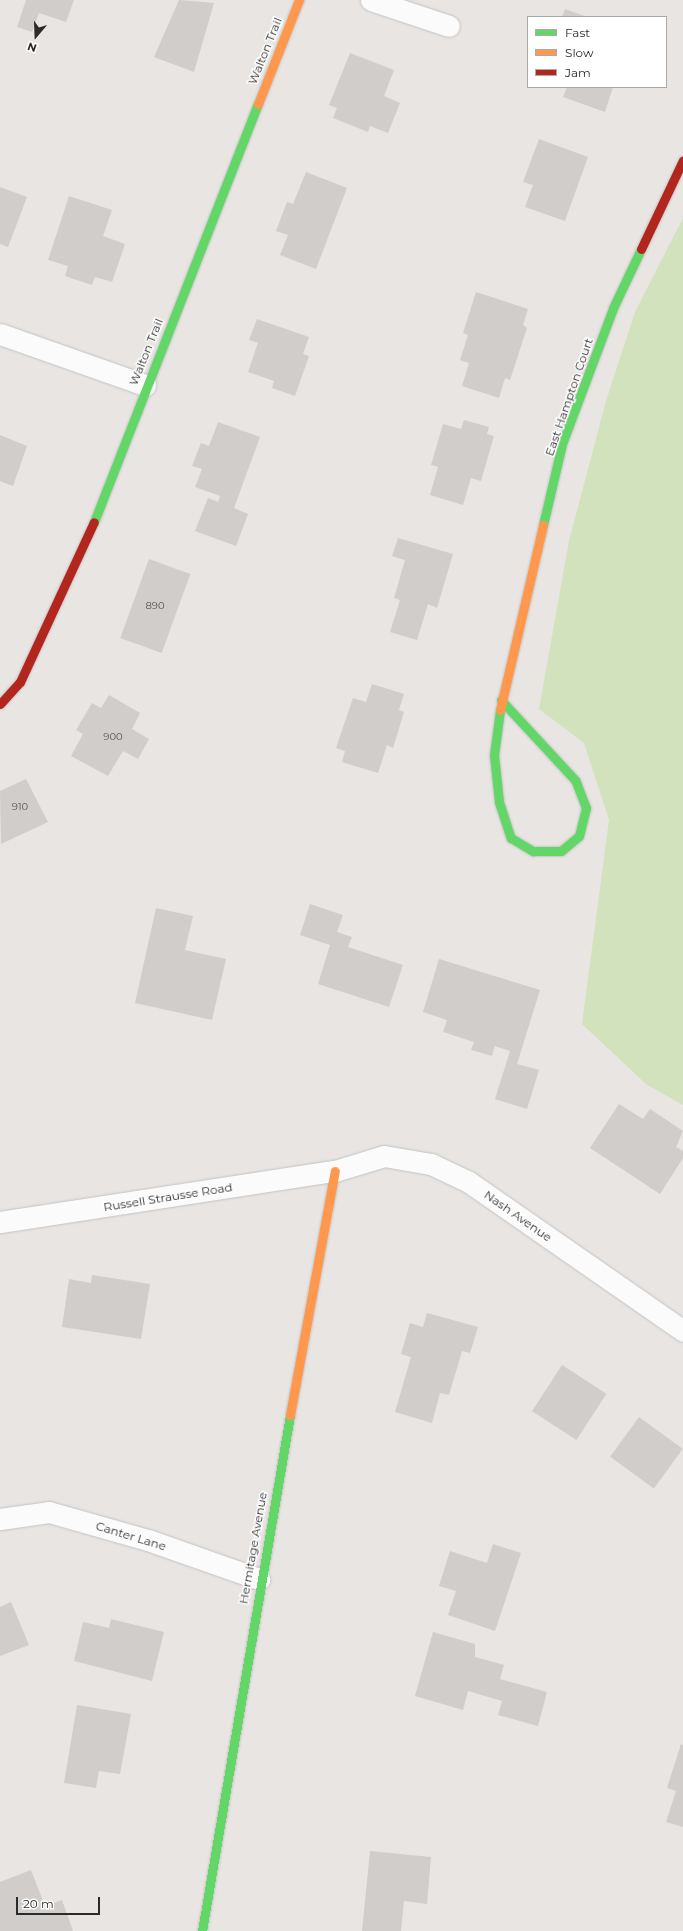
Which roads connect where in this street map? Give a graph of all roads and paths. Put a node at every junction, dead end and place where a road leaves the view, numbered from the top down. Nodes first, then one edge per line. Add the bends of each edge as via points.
1 (298, 0) edge
2 (371, 0) edge
3 (449, 26) dead end
4 (683, 160) edge
5 (0, 334) edge
6 (145, 385) junction
7 (501, 700) junction
8 (0, 704) edge
9 (335, 1171) junction
10 (0, 1222) edge
11 (683, 1331) edge
12 (0, 1519) edge
13 (258, 1579) junction
14 (202, 1931) edge

1 - 6 street, Walton Trail
2 - 3 street
4 - 7 street, East Hampton Court via 613,308 562,444
5 - 6 street
6 - 8 street, Walton Trail via 78,563 20,682
7 - 7 street, East Hampton Court via 575,780 586,808 580,836 561,851 534,851 511,838 499,802 494,755
9 - 10 street, Russell Strausse Road
9 - 11 street, Nash Avenue via 384,1156 431,1164 469,1182
9 - 13 street, Hermitage Avenue
12 - 13 street, Canter Lane via 49,1512 148,1540
13 - 14 street, Hermitage Avenue

